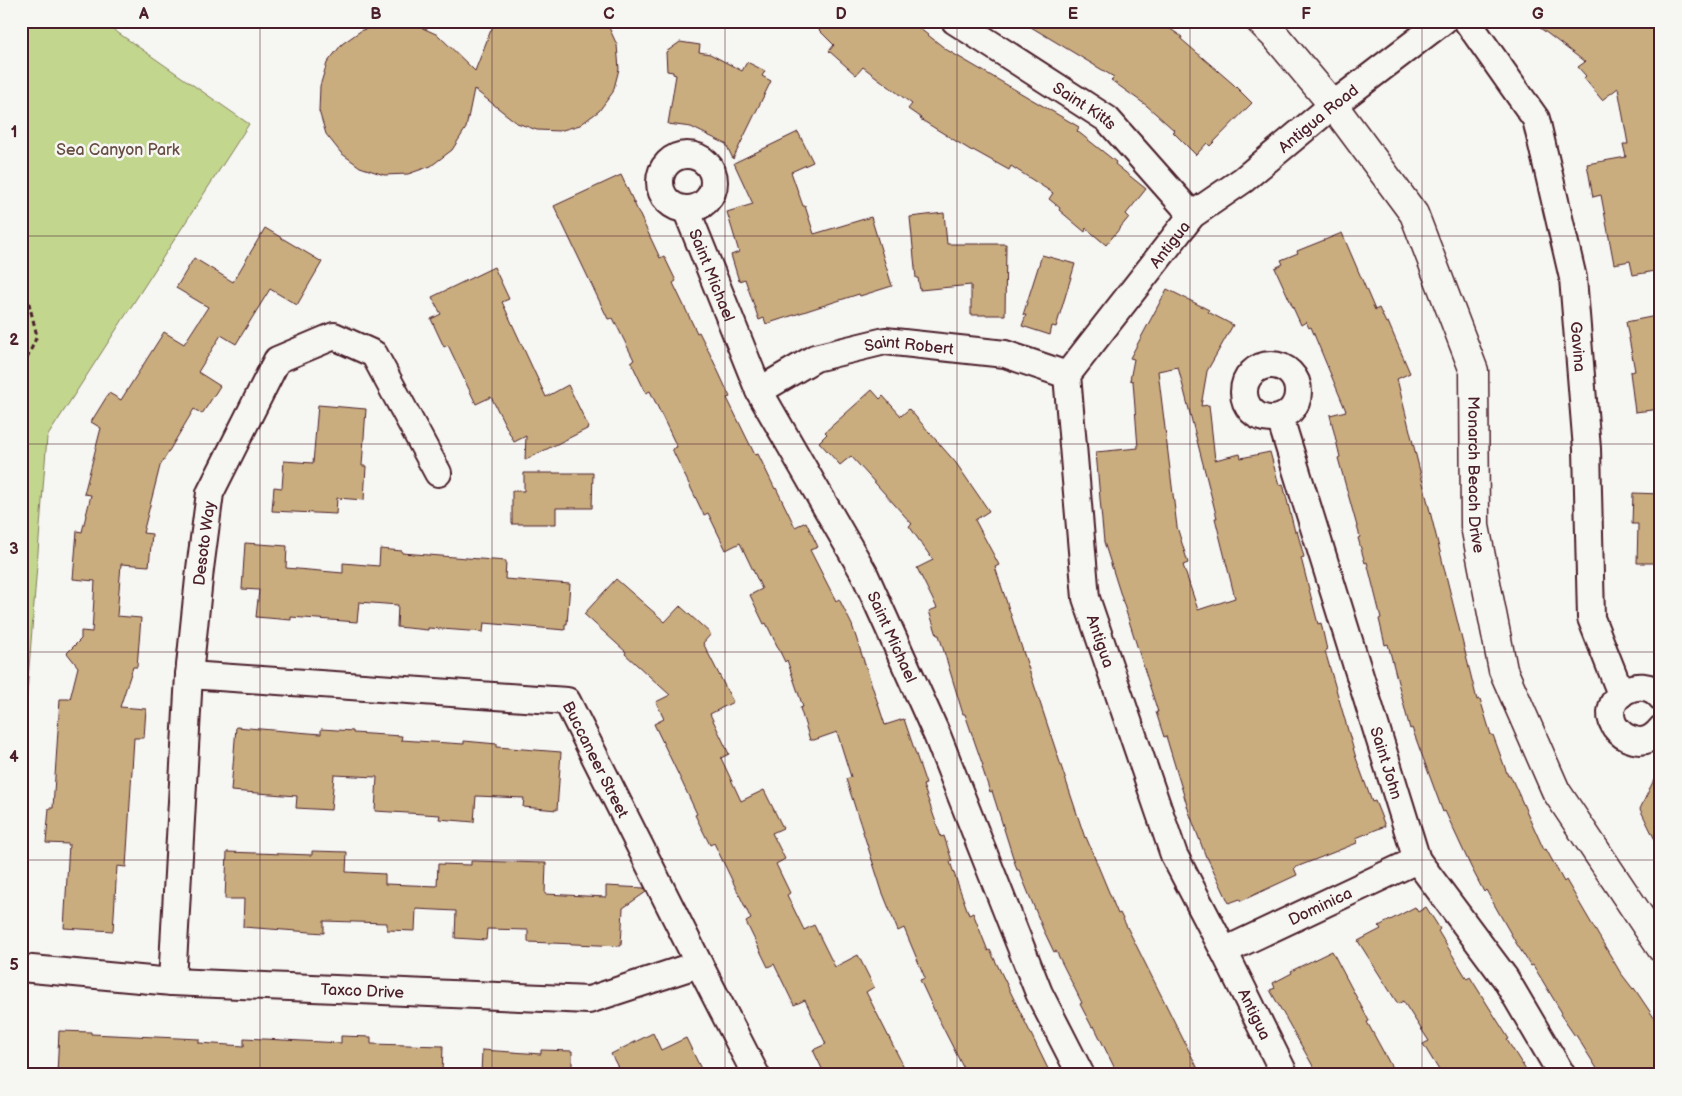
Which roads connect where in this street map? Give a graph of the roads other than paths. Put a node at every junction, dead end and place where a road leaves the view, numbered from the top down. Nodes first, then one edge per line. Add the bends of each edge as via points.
1 (955, 21) edge
2 (1260, 21) edge
3 (1443, 21) edge
4 (1467, 21) edge
5 (1334, 105) junction
6 (686, 209) dead end
7 (1192, 215) junction
8 (1067, 375) junction
9 (759, 392) junction
10 (1280, 418) dead end
11 (438, 473) dead end
12 (189, 675) junction
13 (1621, 694) junction
14 (1661, 697) edge
15 (1661, 730) edge
16 (1417, 860) junction
17 (1661, 948) edge
18 (1224, 950) junction
19 (699, 964) junction
20 (21, 968) edge
21 (172, 982) junction
22 (756, 1075) edge
23 (1081, 1075) edge
24 (1285, 1075) edge
25 (1562, 1075) edge

1 - 7 street, Saint Kitts via 1107,119
2 - 5 street, Monarch Beach Drive
3 - 5 street, Antigua Road
4 - 13 street, Gavina via 1536,119 1573,278 1587,449 1591,618
5 - 7 street, Antigua Road via 1243,180
5 - 17 street, Monarch Beach Drive via 1414,214 1474,371 1475,526 1503,670 1556,791
6 - 9 street, Saint Michael
7 - 8 street, Antigua
8 - 9 street, Saint Robert via 1005,354 885,340 815,358
8 - 18 street, Antigua via 1086,598 1174,855
9 - 23 street, Saint Michael via 864,573 937,735 1039,993
10 - 16 street, Saint John
11 - 12 street, Desoto Way via 374,354 334,336 277,360 210,493
12 - 19 street, Buccaneer Street via 567,701
12 - 21 street, Desoto Way
13 - 14 street via 1640,686
13 - 15 street via 1614,702 1612,712 1613,723 1619,732 1627,739 1638,741 1648,740
16 - 18 street, Dominica
16 - 25 street, Saint John via 1505,978
18 - 24 street, Antigua
19 - 21 street, Taxco Drive via 589,1000
19 - 22 street, Buccaneer Street
20 - 21 street, Taxco Drive

